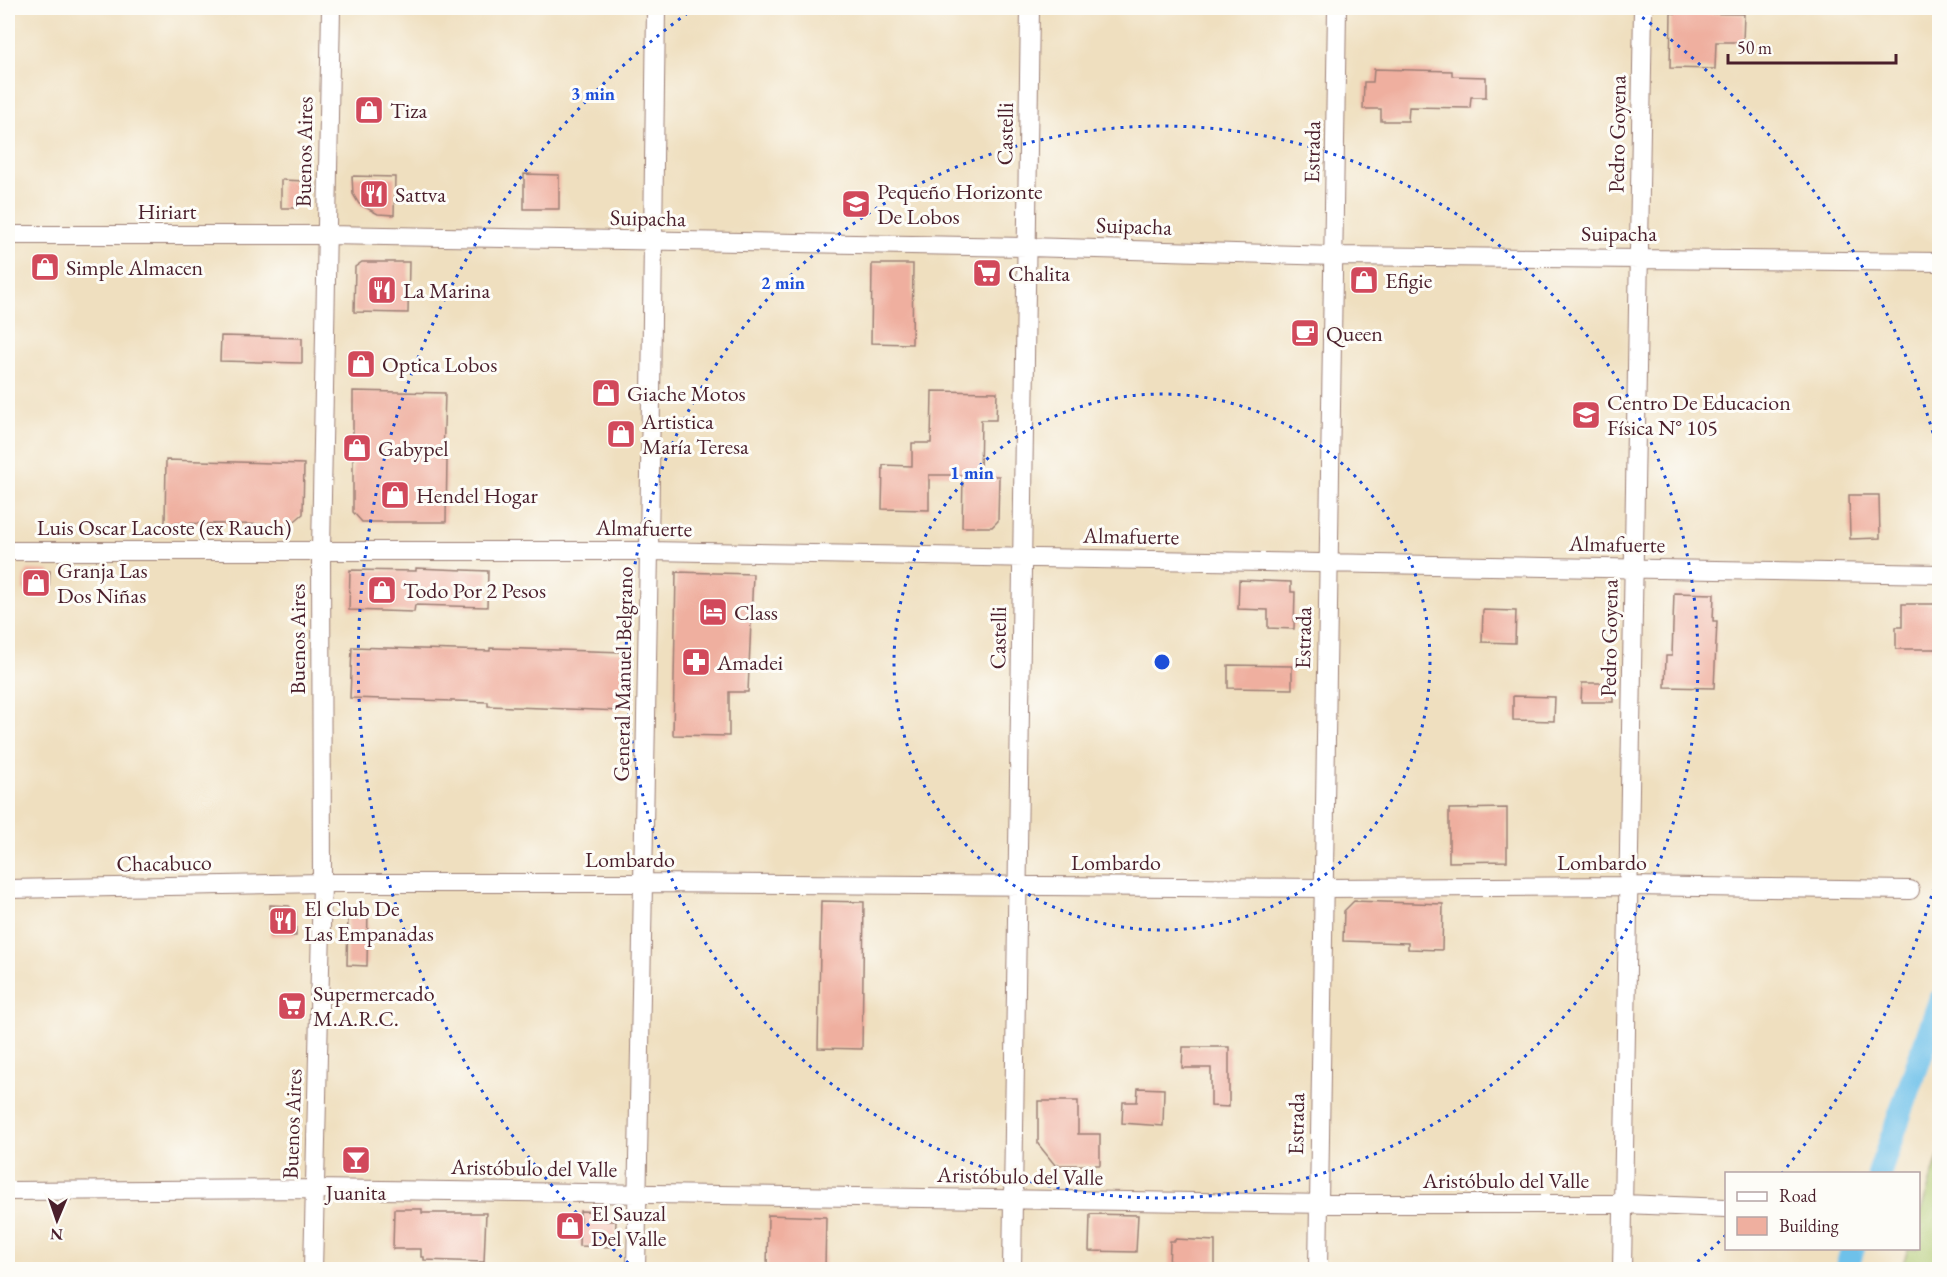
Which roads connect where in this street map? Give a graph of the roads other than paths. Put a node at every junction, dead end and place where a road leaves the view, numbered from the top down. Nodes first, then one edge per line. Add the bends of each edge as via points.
1 (331, 8) edge
2 (656, 8) edge
3 (1030, 8) edge
4 (1337, 8) edge
5 (1643, 8) edge
6 (8, 235) edge
7 (327, 235) junction
8 (654, 242) junction
9 (1027, 248) junction
10 (1335, 256) junction
11 (1639, 257) junction
12 (1940, 262) edge
13 (8, 551) edge
14 (321, 551) junction
15 (650, 551) junction
16 (1023, 558) junction
17 (1329, 563) junction
18 (1634, 568) junction
19 (1940, 574) edge
20 (643, 883) junction
21 (322, 884) junction
22 (1018, 885) junction
23 (1629, 886) junction
24 (1323, 888) junction
25 (8, 890) edge
26 (1910, 890) dead end
27 (314, 1190) junction
28 (8, 1191) edge
29 (637, 1193) junction
30 (1014, 1200) junction
31 (1319, 1203) junction
32 (1623, 1204) junction
33 (1725, 1208) edge
34 (313, 1269) edge
35 (636, 1269) edge
36 (1012, 1269) edge
37 (1318, 1269) edge
38 (1622, 1269) edge

1 - 7 street, Buenos Aires
2 - 8 street, General Manuel Belgrano
3 - 9 street, Castelli
4 - 10 street, Estrada
5 - 11 street, Pedro Goyena
6 - 7 street, Hiriart
7 - 8 street, Suipacha
7 - 14 street, Buenos Aires
8 - 9 street, Suipacha
8 - 15 street, General Manuel Belgrano
9 - 10 street, Suipacha
9 - 16 street, Castelli
10 - 11 street, Suipacha
10 - 17 street, Estrada
11 - 12 street, Suipacha
11 - 18 street, Pedro Goyena
13 - 14 street, Luis Oscar Lacoste (ex Rauch)
14 - 15 street, Almafuerte
14 - 21 street, Buenos Aires
15 - 16 street, Almafuerte
15 - 20 street, General Manuel Belgrano
16 - 17 street, Almafuerte
16 - 22 street, Castelli
17 - 18 street, Almafuerte
17 - 24 street, Estrada
18 - 19 street, Almafuerte
18 - 23 street, Pedro Goyena
20 - 21 street, Lombardo
20 - 22 street, Lombardo
20 - 29 street, General Manuel Belgrano
21 - 25 street, Chacabuco
21 - 27 street, Buenos Aires
22 - 24 street, Lombardo
22 - 30 street, Castelli
23 - 24 street, Lombardo
23 - 26 street, Lombardo
23 - 32 street, Pedro Goyena
24 - 31 street, Estrada
27 - 28 street, Aristóbulo del Valle
27 - 29 street, Aristóbulo del Valle
27 - 34 street, Buenos Aires
29 - 30 street, Aristóbulo del Valle
29 - 35 street, General Manuel Belgrano
30 - 31 street, Aristóbulo del Valle
30 - 36 street, Castelli
31 - 32 street, Aristóbulo del Valle
31 - 37 street, Estrada
32 - 33 street, Aristóbulo del Valle
32 - 38 street, Pedro Goyena

